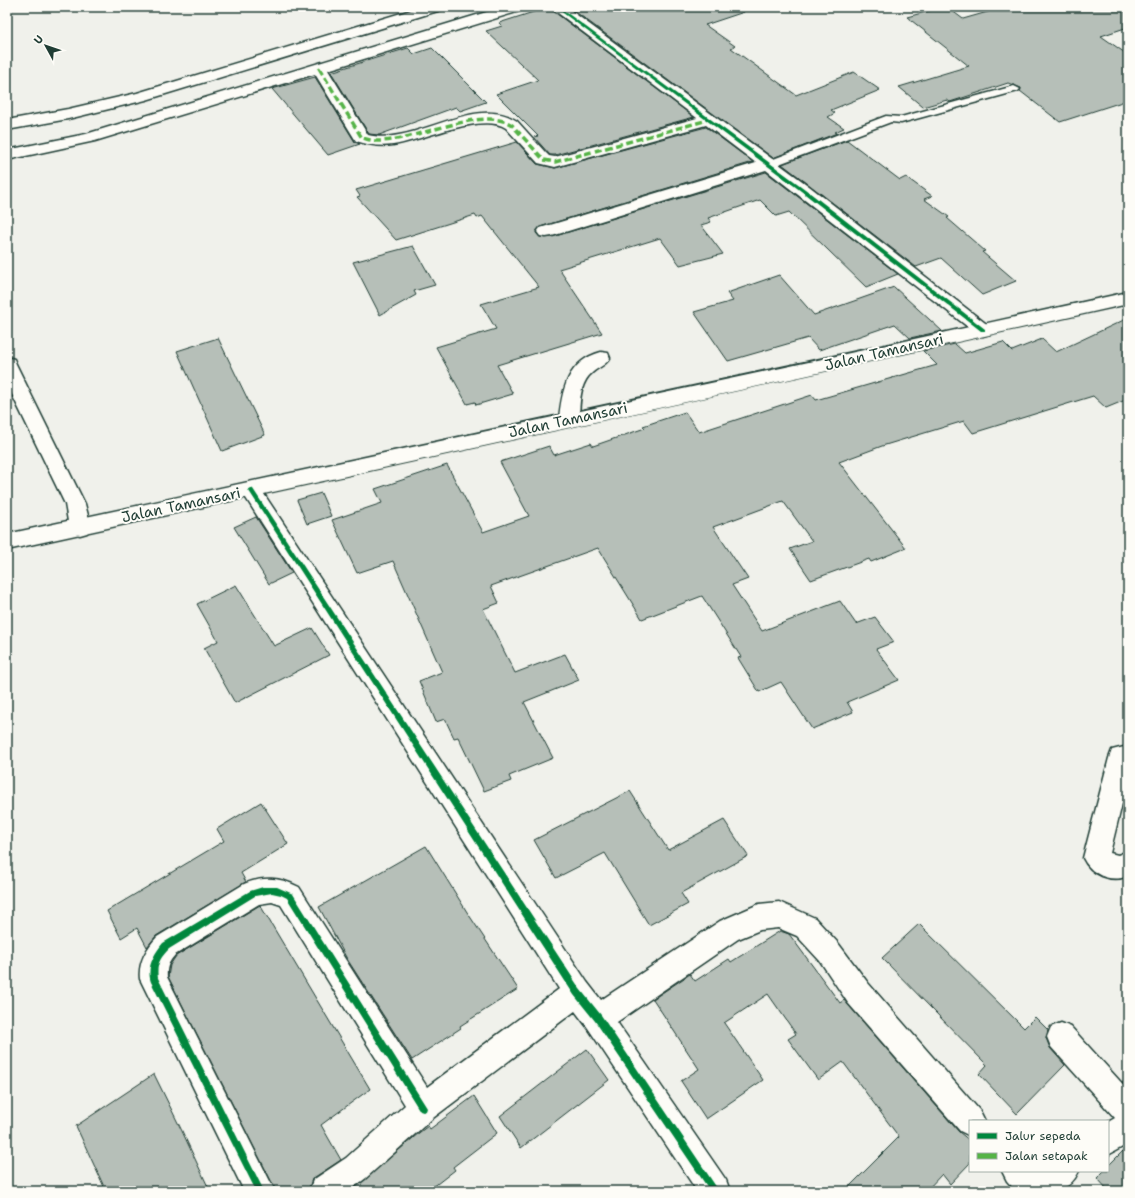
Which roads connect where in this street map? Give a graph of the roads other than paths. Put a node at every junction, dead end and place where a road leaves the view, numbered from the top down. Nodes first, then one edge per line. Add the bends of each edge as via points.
1 (436, 7) edge
2 (518, 7) edge
3 (557, 7) edge
4 (319, 68) junction
5 (1014, 89) dead end
6 (708, 120) junction
7 (7, 125) edge
8 (7, 155) edge
9 (767, 165) junction
10 (546, 232) dead end
11 (1128, 298) edge
12 (983, 330) junction
13 (601, 358) dead end
14 (7, 364) edge
15 (569, 419) junction
16 (251, 490) junction
17 (80, 526) junction
18 (7, 542) edge
19 (1128, 757) edge
20 (1128, 863) edge
21 (577, 992) junction
22 (598, 1018) junction
23 (1061, 1037) dead end
24 (422, 1108) junction
25 (1128, 1111) edge
26 (969, 1120) edge
27 (1128, 1126) edge
28 (1109, 1139) edge
29 (1018, 1172) edge
30 (1063, 1172) edge
31 (260, 1191) edge
32 (324, 1191) edge
33 (715, 1191) edge

1 - 7 street via 141,97
2 - 4 street
3 - 6 street
4 - 6 street via 362,138 368,141 398,139 479,120 499,119 511,124 544,160 555,162
4 - 8 street via 89,138
5 - 9 lane via 901,120 890,118
6 - 9 street
9 - 10 street
9 - 12 street
11 - 12 street, Jalan Tamansari
12 - 15 street, Jalan Tamansari via 784,375
13 - 15 street via 588,365 576,378
14 - 17 street via 74,504
15 - 16 street, Jalan Tamansari
16 - 17 street, Jalan Tamansari
16 - 21 street
17 - 18 street, Jalan Tamansari
19 - 20 street via 1121,758 1096,858 1105,866 1115,868
21 - 22 street
21 - 24 street
22 - 26 street via 729,930 759,917 779,915 806,927 829,952 858,993
22 - 33 street
23 - 25 street
24 - 31 street via 290,896 279,890 270,889 253,893 166,946 155,958 152,968 154,979
24 - 32 street via 356,1168
27 - 28 street
29 - 30 street via 1035,1188 1043,1186

